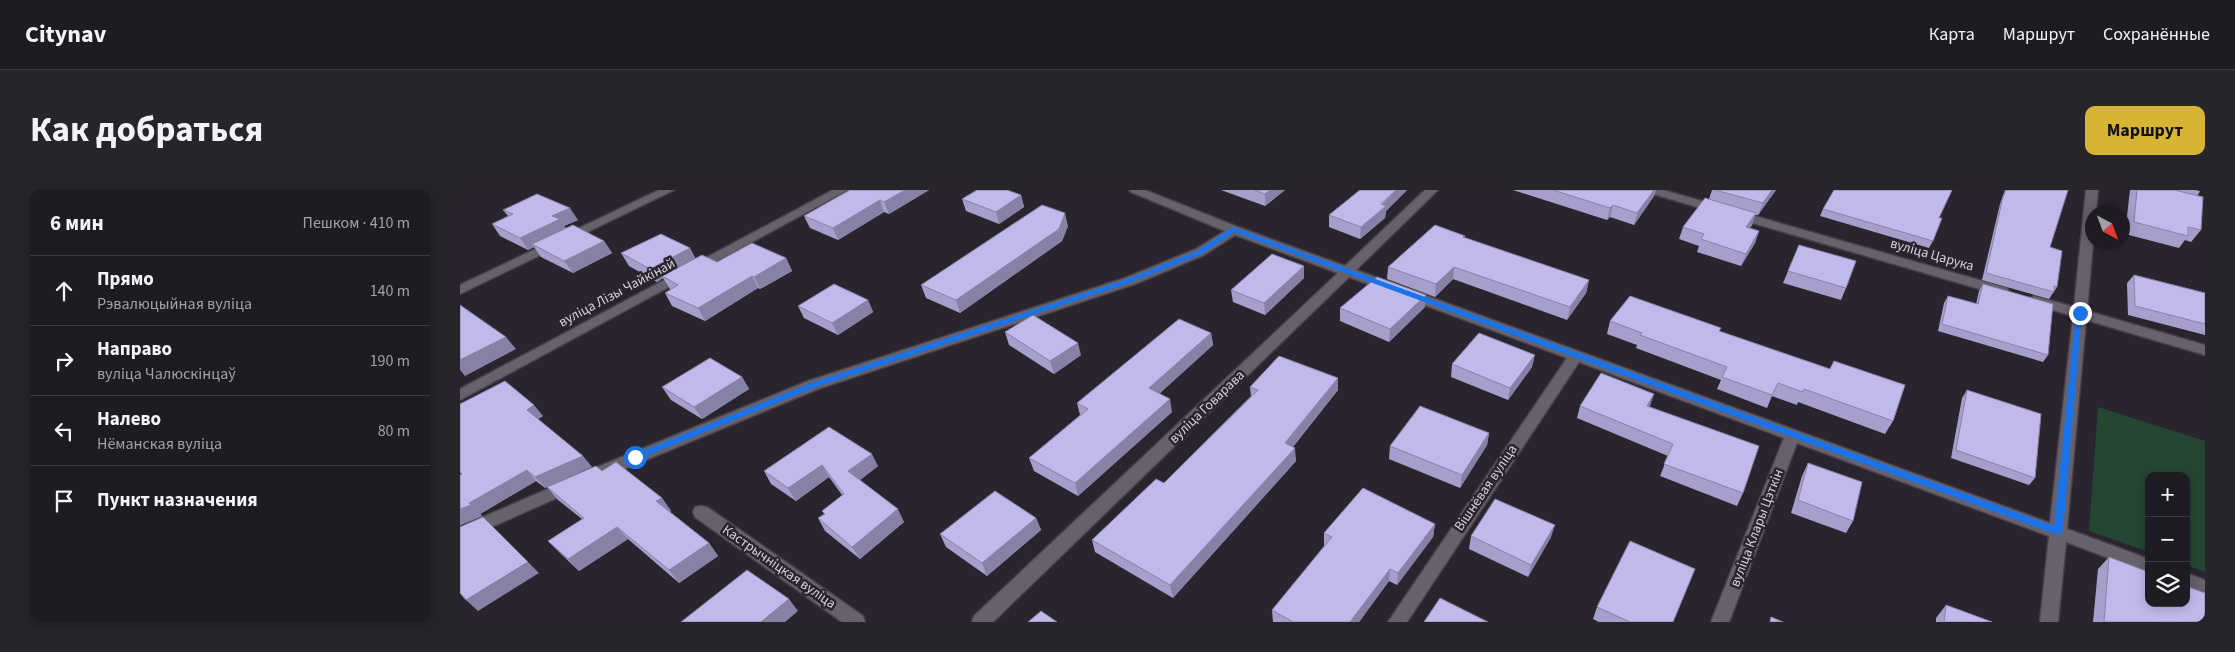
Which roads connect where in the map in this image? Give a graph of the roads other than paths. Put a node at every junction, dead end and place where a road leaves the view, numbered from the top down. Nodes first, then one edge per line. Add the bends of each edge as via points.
1 (668, 190) edge
2 (842, 190) edge
3 (1135, 190) edge
4 (1432, 190) edge
5 (1650, 190) edge
6 (2092, 190) edge
7 (1234, 230) junction
8 (1349, 272) junction
9 (460, 290) edge
10 (2080, 313) junction
11 (2205, 350) edge
12 (1576, 355) junction
13 (460, 395) edge
14 (1793, 434) junction
15 (701, 512) dead end
16 (2058, 531) junction
17 (460, 534) edge
18 (2145, 564) edge
19 (2190, 582) edge
20 (2205, 588) edge
21 (856, 622) edge
22 (981, 622) edge
23 (1397, 622) edge
24 (1720, 622) edge
25 (2049, 622) edge

1 - 9 street
2 - 13 street, вуліца Лізы Чайкінай
3 - 7 street
4 - 8 street, вуліца Говарава
5 - 10 street, вуліца Царука
6 - 10 street
7 - 8 street
7 - 17 street via 1200,252 1130,281 813,385
8 - 12 street
8 - 22 street, вуліца Говарава
10 - 11 street, вуліца Царука
10 - 16 street
12 - 14 street
12 - 23 street, Вішнёвая вуліца
14 - 16 street
14 - 24 street, вуліца Клары Цэткін
15 - 21 street, Кастрычніцкая вуліца
16 - 18 street
16 - 25 street
19 - 20 street

